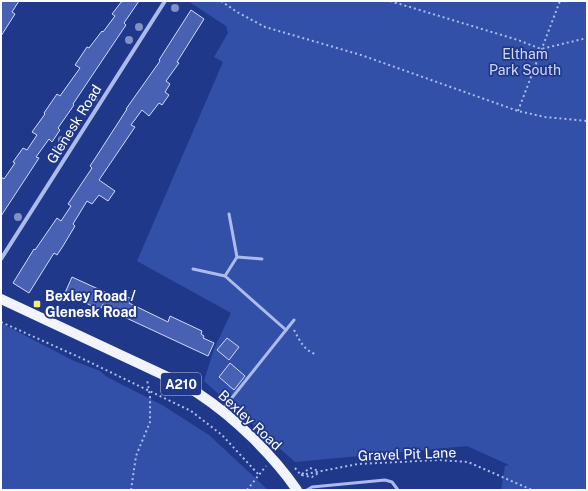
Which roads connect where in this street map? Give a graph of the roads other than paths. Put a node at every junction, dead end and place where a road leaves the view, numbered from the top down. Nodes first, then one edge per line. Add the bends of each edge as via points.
1 (165, 1) edge
2 (229, 214) dead end
3 (237, 257) junction
4 (1, 259) edge
5 (262, 259) dead end
6 (193, 269) dead end
7 (225, 276) junction
8 (1, 299) edge
9 (294, 320) dead end
10 (286, 330) junction
11 (222, 411) junction
12 (297, 490) edge
13 (307, 490) edge
14 (398, 490) edge

1 - 4 street, Glenesk Road
2 - 3 lane
3 - 5 lane
3 - 7 lane
6 - 7 lane
7 - 10 lane
8 - 11 main road, Bexley Road / A210 via 172,379 198,393
9 - 10 lane
10 - 11 lane
11 - 12 main road, Bexley Road / A210 via 255,441
13 - 14 lane via 312,487 384,480 392,482

